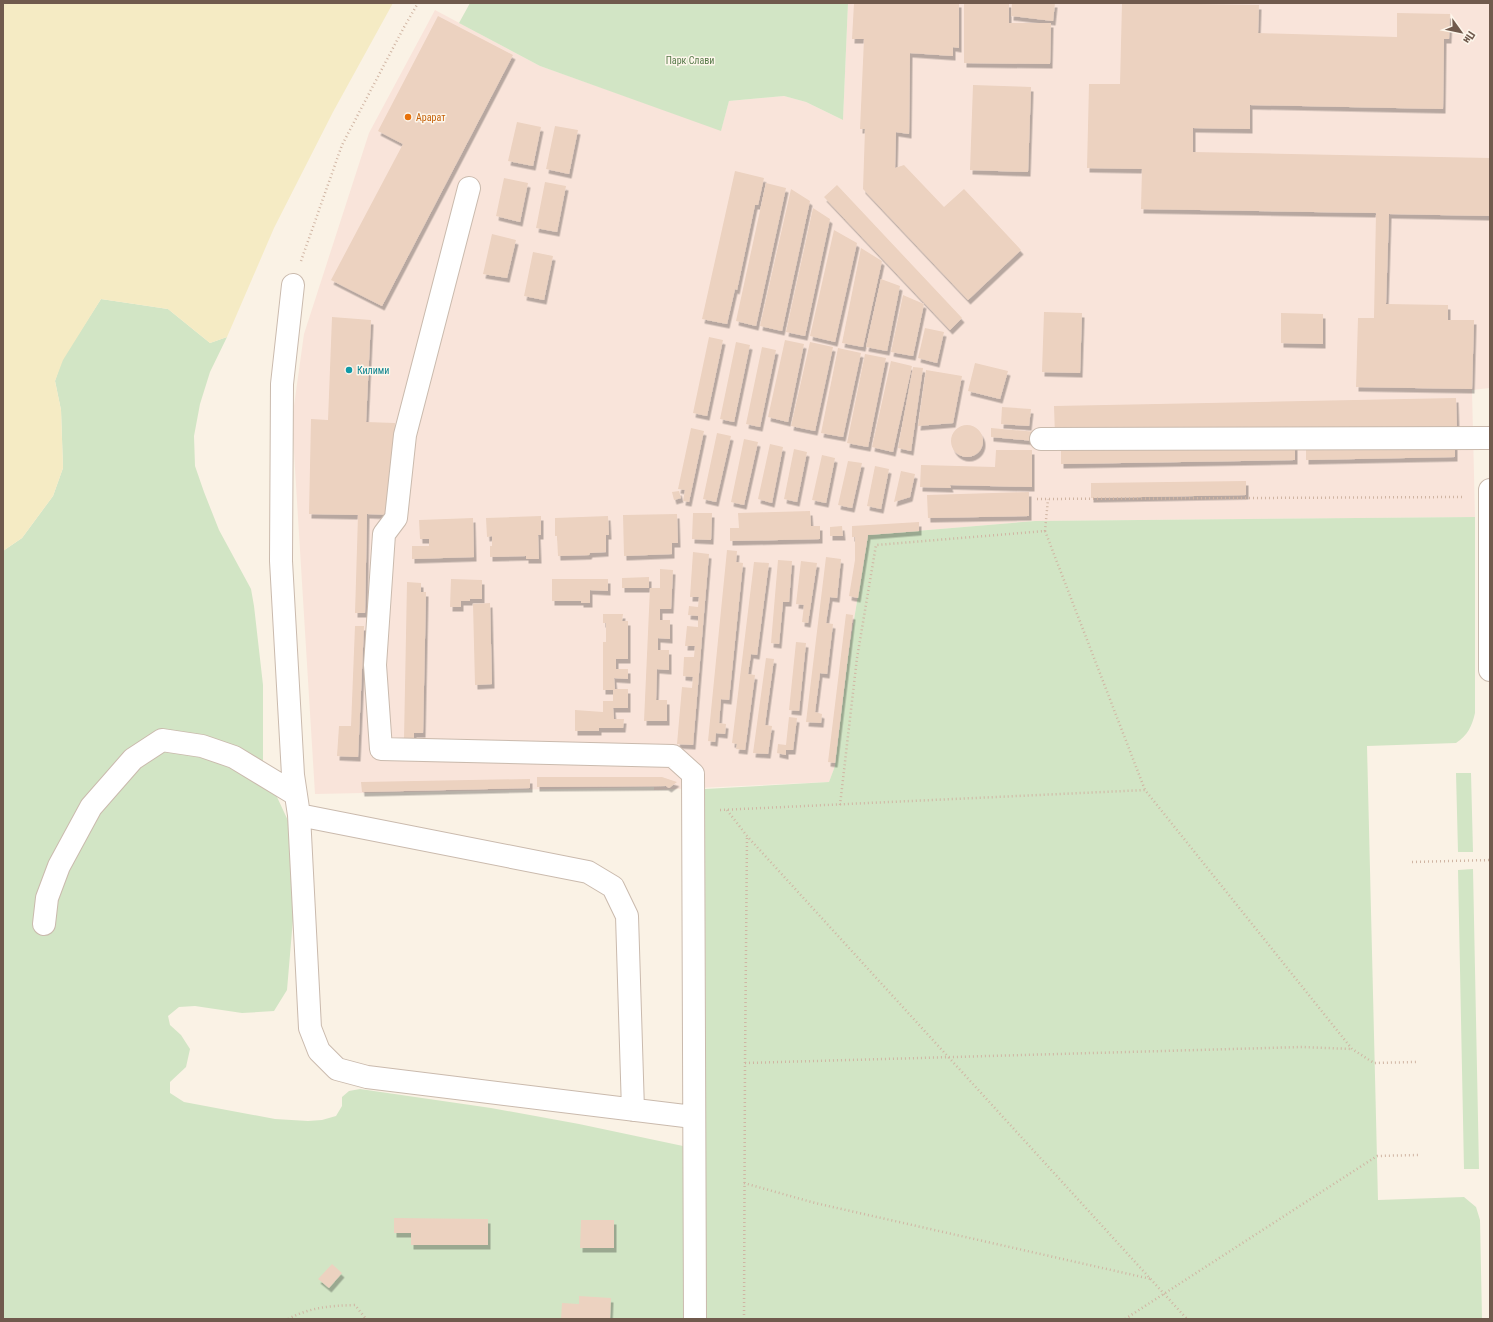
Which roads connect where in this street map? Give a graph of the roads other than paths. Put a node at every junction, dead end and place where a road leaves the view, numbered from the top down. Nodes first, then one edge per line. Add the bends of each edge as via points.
1 (470, 188) dead end
2 (293, 285) road end
3 (1490, 438) edge
4 (1041, 439) dead end
5 (1490, 493) edge
6 (1490, 670) edge
7 (295, 794) junction
8 (299, 815) junction
9 (44, 924) dead end
10 (633, 1110) junction
11 (693, 1117) junction
12 (694, 1319) edge

1 - 11 street via 405,435 396,518 384,534 375,665 381,749 673,756 693,774
2 - 7 street via 282,384 281,561
3 - 4 street
5 - 6 street
7 - 8 street
7 - 9 street via 234,757 202,746 162,740 133,759 91,807 59,866 47,898
8 - 10 street via 588,872 613,887 626,916
8 - 10 street via 310,1028 319,1051 338,1069 367,1077
10 - 11 street
11 - 12 street

